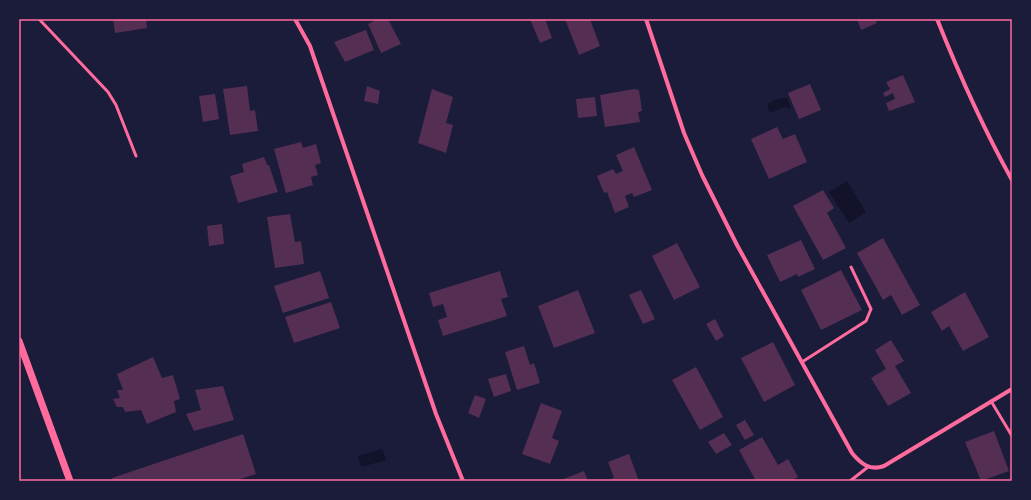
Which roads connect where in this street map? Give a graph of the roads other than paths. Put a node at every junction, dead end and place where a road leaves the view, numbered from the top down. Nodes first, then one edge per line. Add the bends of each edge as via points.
1 (38, 19) edge
2 (295, 19) edge
3 (646, 19) edge
4 (937, 19) edge
5 (136, 156) dead end
6 (1012, 180) edge
7 (851, 267) dead end
8 (19, 341) edge
9 (802, 362) junction
10 (1012, 389) edge
11 (991, 401) junction
12 (1012, 436) edge
13 (868, 467) junction
14 (70, 481) edge
15 (463, 481) edge
16 (850, 481) edge

1 - 5 lane via 108,92
2 - 15 street via 316,60 436,414
3 - 9 street via 684,133 702,175 737,245
4 - 6 street via 959,73
7 - 9 lane via 871,309 869,317
8 - 14 street
9 - 13 street via 852,453 860,463
10 - 11 street
11 - 12 lane
11 - 13 street via 884,466 877,469
13 - 16 lane

